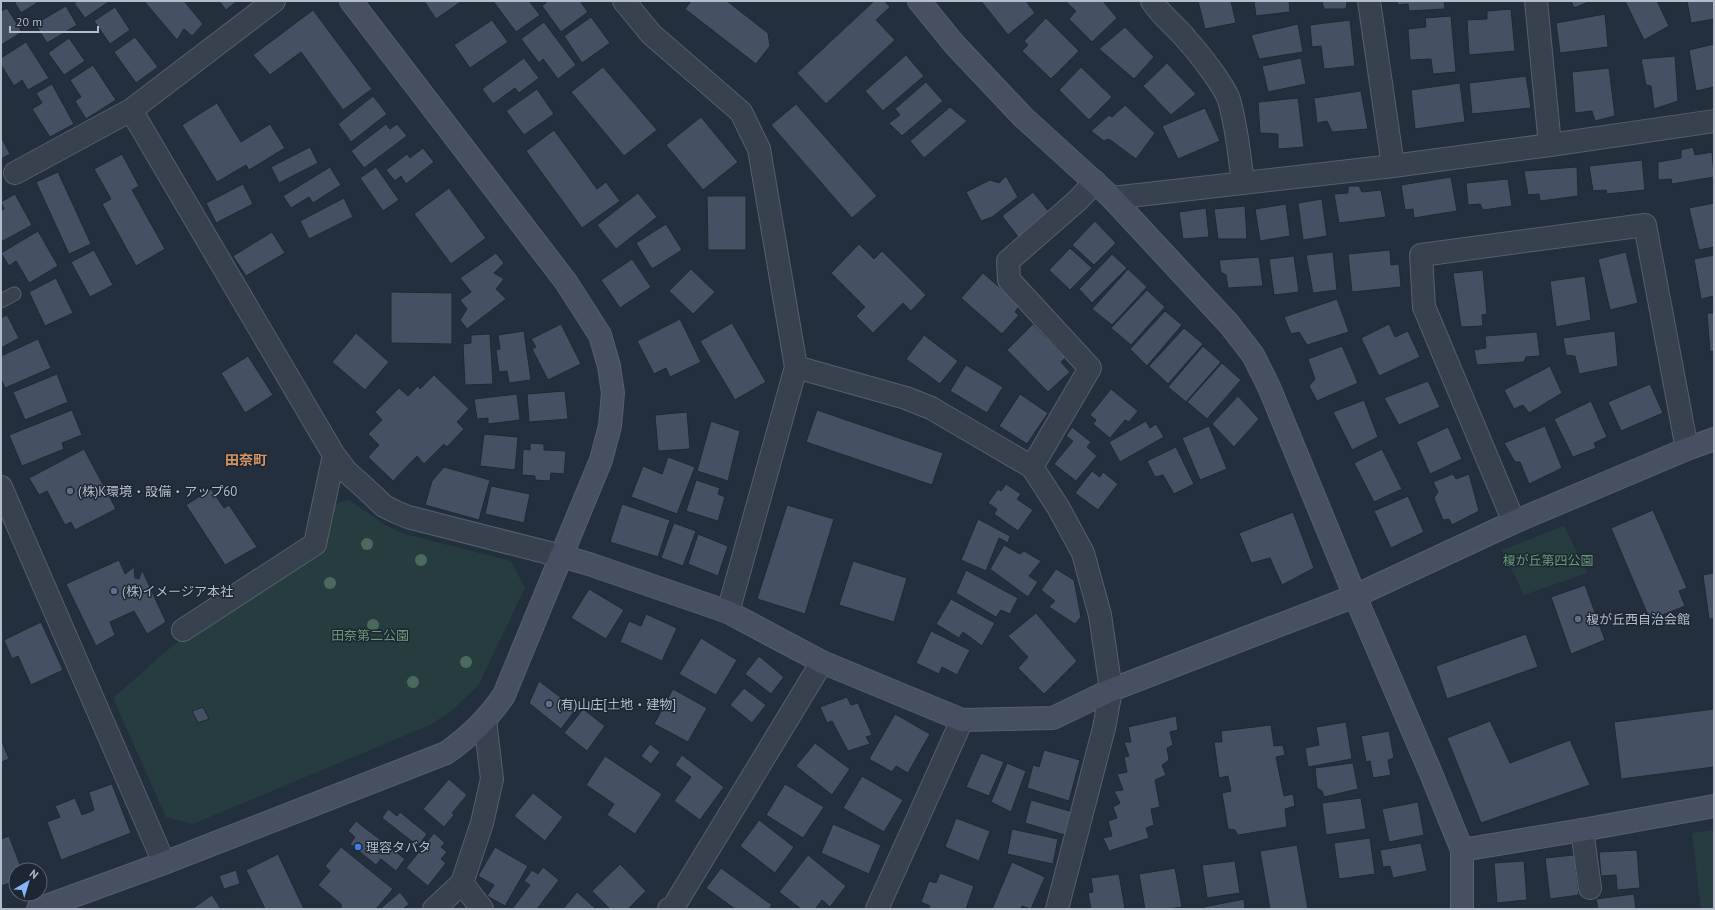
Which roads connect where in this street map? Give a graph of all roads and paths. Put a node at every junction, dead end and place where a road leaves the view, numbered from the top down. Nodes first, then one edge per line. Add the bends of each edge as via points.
1 (274, 1) edge
2 (351, 1) edge
3 (624, 1) edge
4 (919, 1) edge
5 (1152, 1) edge
6 (1369, 1) edge
7 (1536, 1) edge
8 (131, 110) junction
9 (1714, 121) edge
10 (1550, 145) junction
11 (1393, 166) junction
12 (15, 173) dead end
13 (1095, 182) junction
14 (1243, 182) junction
15 (1112, 198) junction
16 (14, 294) dead end
17 (1, 301) edge
18 (796, 367) junction
19 (1714, 439) edge
20 (1687, 449) junction
21 (334, 455) junction
22 (1032, 467) junction
23 (1, 487) edge
24 (1514, 522) junction
25 (561, 556) junction
26 (1354, 596) junction
27 (728, 612) junction
28 (183, 630) dead end
29 (822, 662) junction
30 (1111, 690) junction
31 (485, 720) junction
32 (962, 720) junction
33 (1714, 806) edge
34 (1582, 830) junction
35 (1462, 850) junction
36 (164, 863) junction
37 (462, 882) junction
38 (1590, 888) dead end
39 (674, 908) edge
40 (38, 909) edge
41 (434, 909) edge
42 (482, 909) edge
43 (877, 909) edge
44 (1057, 909) edge
45 (1462, 909) edge

1 - 8 street
2 - 25 street via 566,282 600,335 609,366 613,393 610,426 601,460
3 - 18 street via 651,34 741,112 759,149
4 - 13 street via 955,45 1023,117
5 - 14 street via 1196,50 1228,99 1237,135
6 - 11 street
7 - 10 street
8 - 12 street
8 - 21 street
9 - 10 street
10 - 11 street
11 - 14 street
13 - 15 street
13 - 22 street via 1008,261 1010,280 1090,368
14 - 15 street
15 - 26 street via 1229,324 1253,355 1269,387
16 - 17 lane
18 - 22 street via 906,398 931,408
18 - 27 street
19 - 20 street
20 - 24 street
20 - 24 street via 1645,225 1421,255 1424,307
21 - 25 street via 353,478 384,506 396,512
21 - 28 street via 315,544
22 - 30 street via 1083,553 1100,615
23 - 36 street
24 - 26 street
25 - 27 street
25 - 31 street via 509,685
26 - 30 street
26 - 35 street
27 - 29 street
29 - 32 street
29 - 39 street
30 - 32 street via 1053,718
30 - 44 street via 1104,728
31 - 36 street via 464,741 446,753
31 - 37 street via 492,779 482,823
32 - 43 street
33 - 34 street
34 - 35 street
34 - 38 street
35 - 45 street
36 - 40 street
37 - 41 street
37 - 42 street

